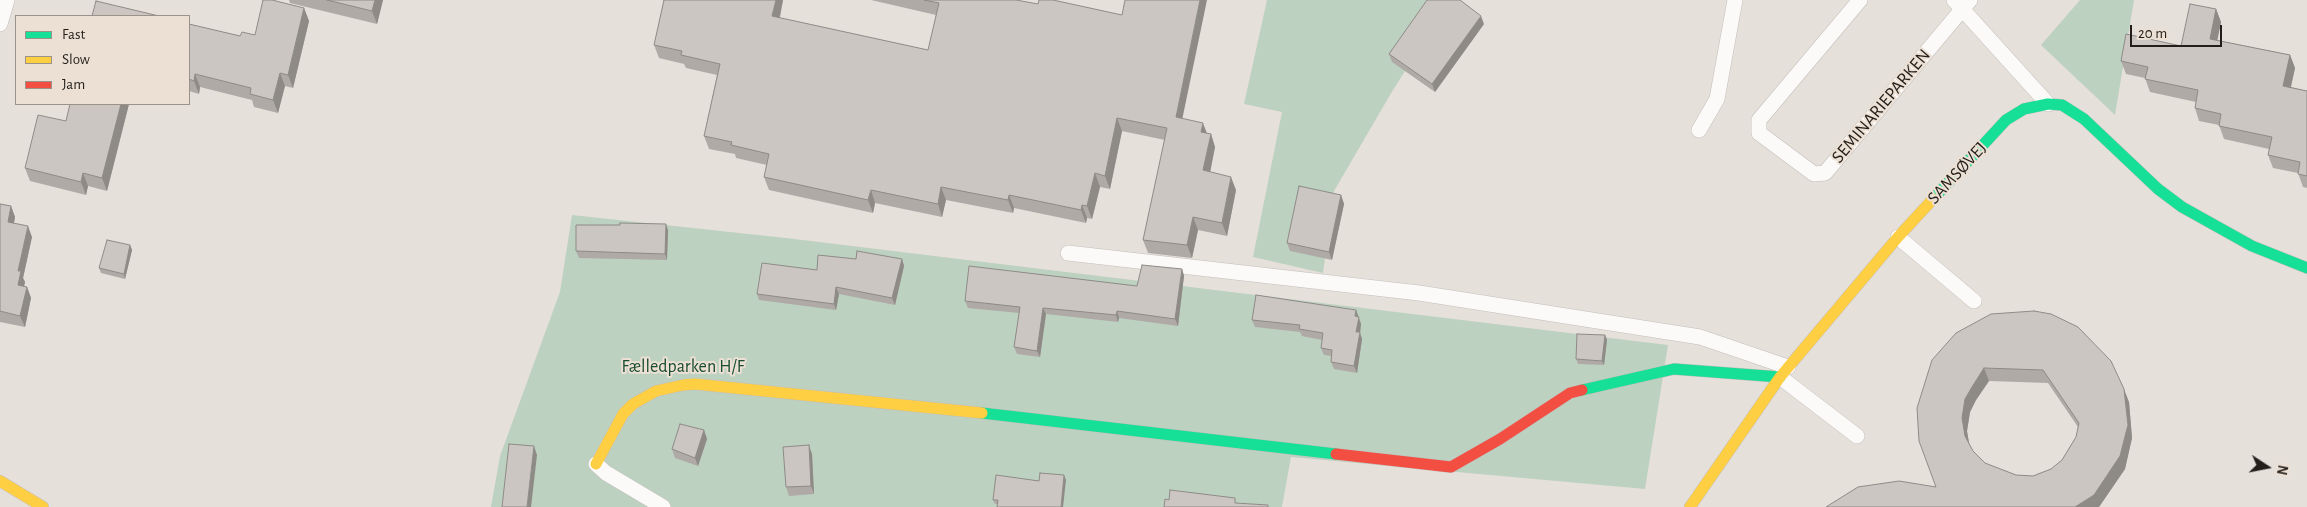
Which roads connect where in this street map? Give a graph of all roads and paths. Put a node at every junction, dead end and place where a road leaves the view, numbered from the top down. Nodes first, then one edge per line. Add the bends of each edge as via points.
1 (7, 0) edge
2 (1735, 0) edge
3 (1860, 0) edge
4 (1962, 3) edge
5 (0, 24) edge
6 (2048, 104) junction
7 (1699, 130) dead end
8 (1898, 237) junction
9 (1068, 253) dead end
10 (2307, 268) edge
11 (1974, 301) dead end
12 (1784, 372) junction
13 (1857, 436) dead end
14 (596, 464) joint
15 (0, 481) edge
16 (43, 507) edge
17 (663, 507) edge
18 (1690, 507) edge

1 - 5 lane
2 - 7 lane via 1717,99
3 - 4 lane, SEMINARIEPARKEN via 1759,120 1759,133 1814,174 1824,174
4 - 6 lane, SEMINARIEPARKEN
6 - 8 street, SAMSØVEJ via 2024,109 2006,120
6 - 10 street, SAMSØVEJ via 2062,105 2084,119 2158,189 2182,207 2252,246
8 - 11 lane
8 - 12 street, SAMSØVEJ
9 - 12 lane via 1419,294 1700,337
12 - 13 lane
12 - 14 street via 1674,369 1570,392 1451,467 695,384 656,391 633,404 619,420
12 - 18 street, SAMSØVEJ
14 - 17 lane
15 - 16 street

